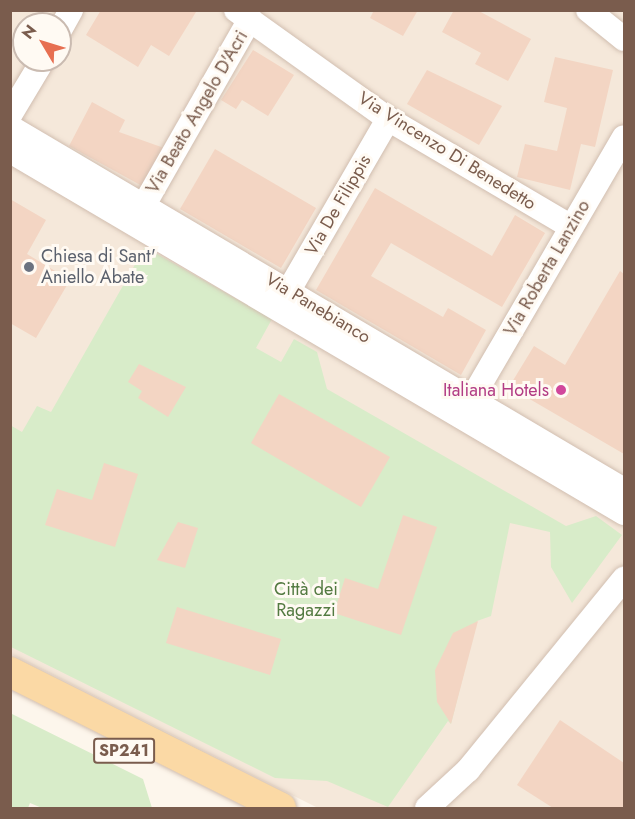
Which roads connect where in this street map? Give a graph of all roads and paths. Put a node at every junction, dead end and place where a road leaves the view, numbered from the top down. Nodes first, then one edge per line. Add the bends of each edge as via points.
1 (588, 10) edge
2 (243, 15) edge
3 (624, 39) edge
4 (36, 72) edge
5 (10, 115) edge
6 (388, 119) junction
7 (10, 127) edge
8 (624, 137) edge
9 (10, 151) edge
10 (144, 205) junction
11 (571, 227) junction
12 (289, 290) junction
13 (471, 400) junction
14 (624, 490) edge
15 (624, 513) edge
16 (624, 579) edge
17 (10, 672) edge
18 (10, 693) edge
19 (468, 770) junction
20 (239, 808) edge
21 (281, 808) edge
22 (427, 808) edge
23 (446, 808) edge

1 - 3 street
2 - 6 street, Via Vincenzo Di Benedetto
2 - 10 street, Via Beato Angelo D'Acri
4 - 5 street
6 - 11 street, Via Vincenzo Di Benedetto
6 - 12 street, Via De Filippis
7 - 10 street, Via Panebianco
8 - 11 street, Via Roberta Lanzino
9 - 15 street, Via Panebianco
10 - 12 street, Via Panebianco
11 - 13 street, Via Roberta Lanzino
12 - 13 street, Via Panebianco
13 - 14 street, Via Panebianco
16 - 19 street
17 - 21 main road
18 - 20 main road, SP241
19 - 22 street
19 - 23 street

